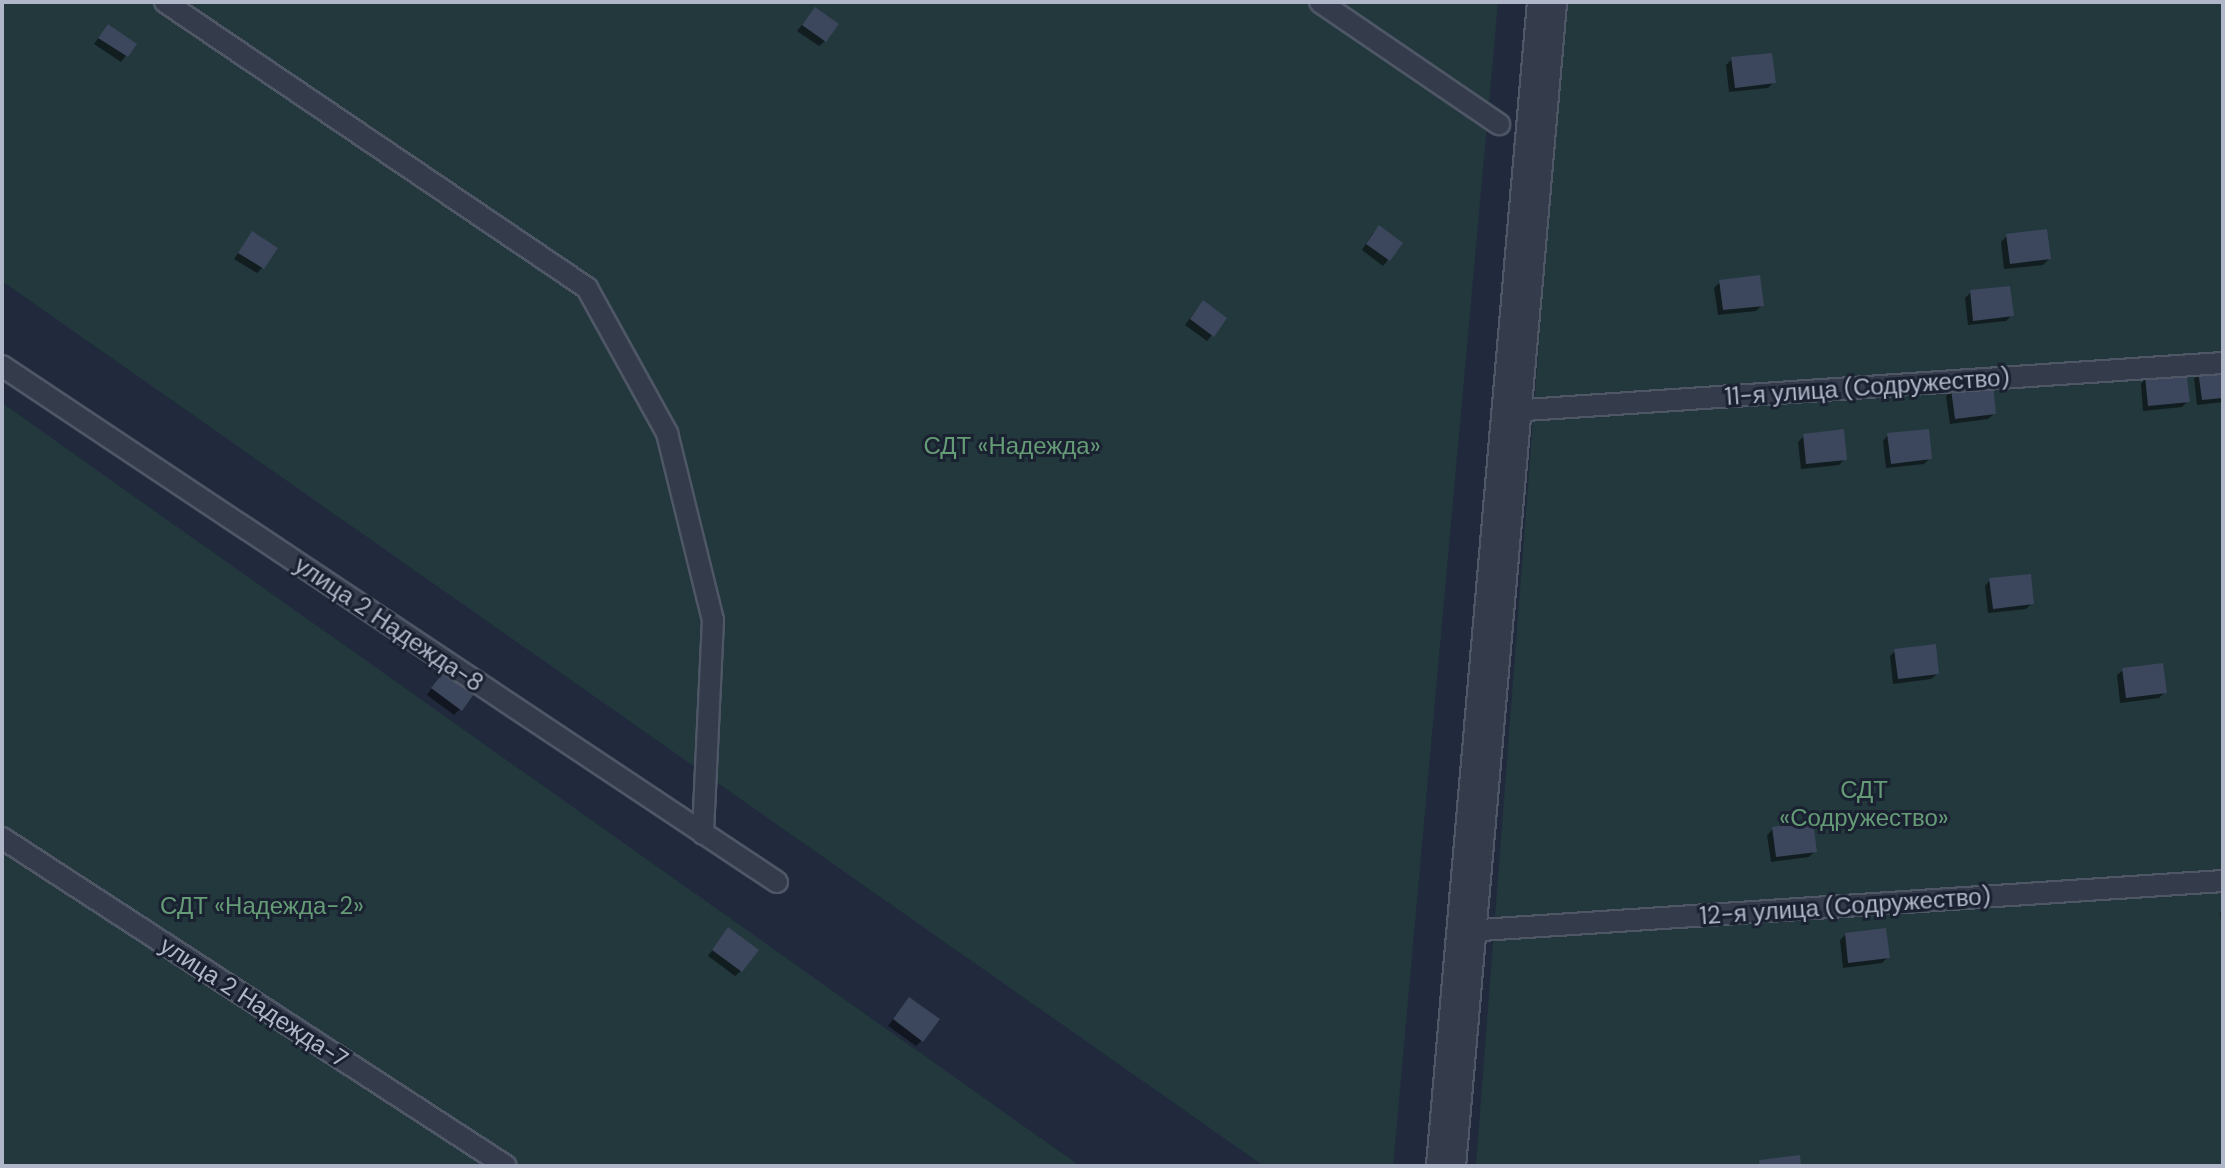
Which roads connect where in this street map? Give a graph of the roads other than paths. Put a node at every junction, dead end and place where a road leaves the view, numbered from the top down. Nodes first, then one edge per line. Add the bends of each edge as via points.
1 (165, 2) edge
2 (1320, 2) edge
3 (1547, 2) edge
4 (1499, 124) dead end
5 (2223, 363) edge
6 (2, 366) edge
7 (1511, 411) junction
8 (703, 834) junction
9 (2, 838) edge
10 (2223, 881) edge
11 (777, 882) dead end
12 (1466, 931) junction
13 (506, 1166) edge
14 (1446, 1166) edge

1 - 8 lane via 587,288 667,433 713,620
2 - 4 lane
3 - 7 street
5 - 7 lane, 11-я улица (Содружество)
6 - 8 lane, улица 2 Надежда-8
7 - 12 street
8 - 11 lane, улица 2 Надежда-8
9 - 13 lane, улица 2 Надежда-7
10 - 12 lane, 12-я улица (Содружество)
12 - 14 street

